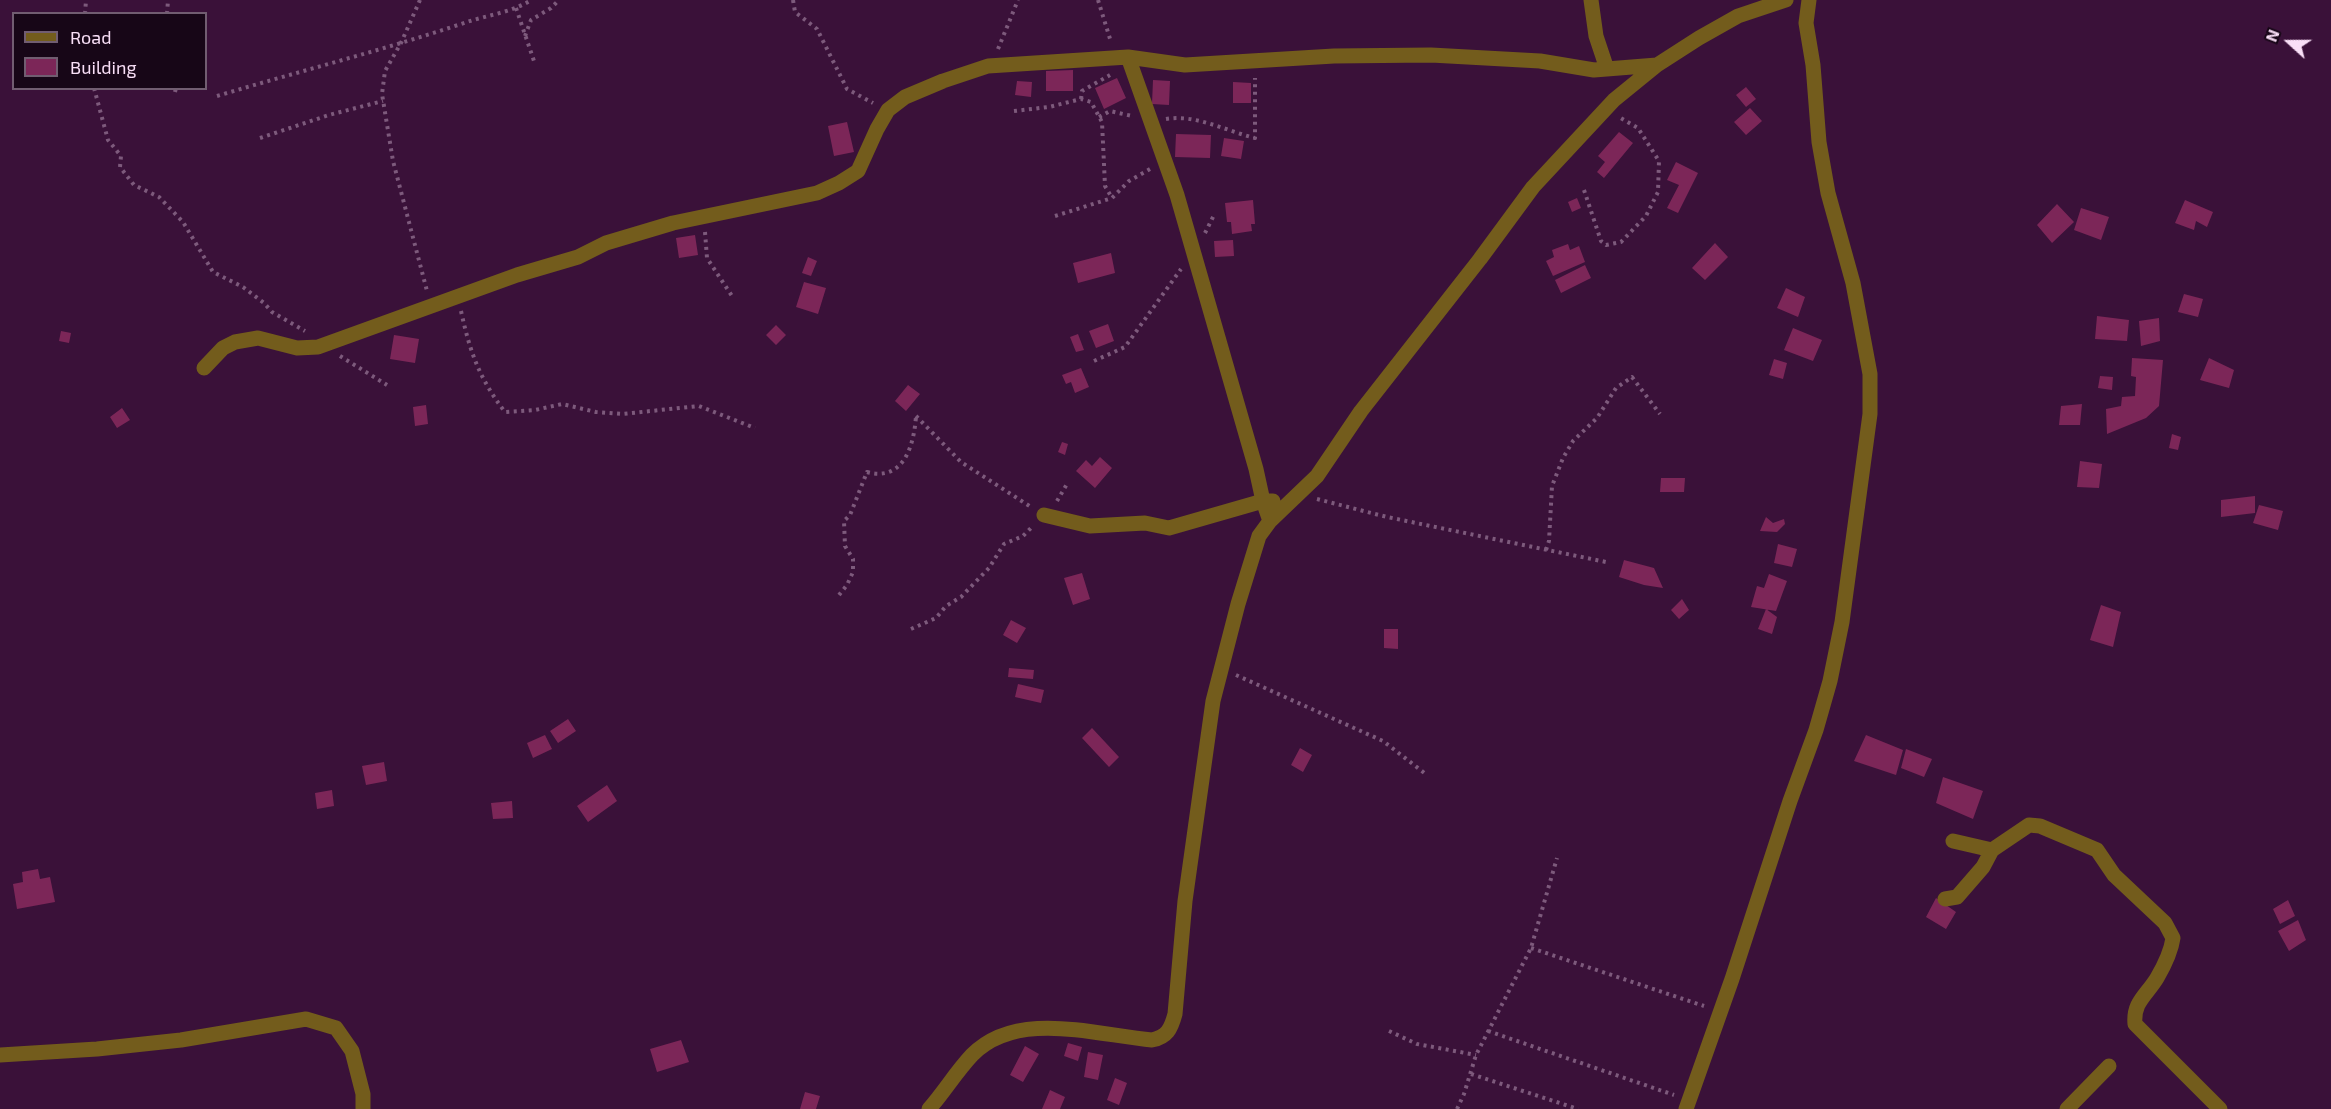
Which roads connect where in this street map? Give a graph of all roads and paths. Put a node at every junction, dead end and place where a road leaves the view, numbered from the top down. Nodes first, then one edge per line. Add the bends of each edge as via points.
1 (420, 0) edge
2 (530, 0) edge
3 (559, 0) edge
4 (793, 0) edge
5 (1018, 0) edge
6 (1098, 0) edge
7 (1591, 0) edge
8 (1786, 0) edge
9 (1809, 0) edge
10 (516, 8) junction
11 (525, 37) junction
12 (401, 43) junction
13 (1122, 58) junction
14 (1255, 62) junction
15 (535, 64) dead end
16 (1657, 65) junction
17 (988, 66) junction
18 (1607, 69) junction
19 (95, 90) edge
20 (217, 96) dead end
21 (1081, 99) junction
22 (383, 101) junction
23 (1606, 109) junction
24 (888, 110) junction
25 (1014, 111) dead end
26 (1098, 117) junction
27 (1149, 118) junction
28 (260, 138) dead end
29 (1161, 152) junction
30 (1584, 190) dead end
31 (1112, 198) junction
32 (1214, 215) dead end
33 (704, 216) junction
34 (1055, 216) dead end
35 (1193, 253) junction
36 (458, 296) junction
37 (732, 296) dead end
38 (431, 305) junction
39 (324, 345) junction
40 (1094, 361) dead end
41 (204, 368) dead end
42 (387, 385) dead end
43 (1659, 414) dead end
44 (755, 428) dead end
45 (1066, 484) dead end
46 (1295, 495) junction
47 (1263, 501) junction
48 (1044, 515) junction
49 (1270, 521) junction
50 (1546, 550) junction
51 (1606, 562) dead end
52 (839, 595) dead end
53 (911, 629) dead end
54 (1222, 669) junction
55 (1427, 776) dead end
56 (1953, 841) dead end
57 (1992, 850) junction
58 (1557, 858) dead end
59 (1945, 898) dead end
60 (1531, 948) junction
61 (1721, 1011) junction
62 (1389, 1031) dead end
63 (1488, 1031) junction
64 (0, 1055) edge
65 (1476, 1055) junction
66 (2109, 1066) dead end
67 (1471, 1074) junction
68 (1688, 1105) edge
69 (363, 1109) edge
70 (929, 1109) edge
71 (1457, 1109) edge
72 (1578, 1109) edge
73 (2067, 1109) edge
74 (2220, 1109) edge

1 - 12 path
2 - 10 path
3 - 11 path via 531,20
4 - 24 path via 795,12 818,29 847,89
5 - 17 path
6 - 13 path
7 - 18 street via 1596,36
8 - 16 street via 1738,16
9 - 61 street via 1806,23 1819,142 1866,351 1870,414 1842,622 1830,681
10 - 11 path
10 - 12 path
11 - 15 path
12 - 20 path
12 - 22 path via 385,71
13 - 14 street via 1185,65
13 - 17 street
13 - 21 path via 1109,76 1082,91
13 - 27 street
14 - 18 street via 1431,55
14 - 27 path via 1255,138 1210,123 1175,117
16 - 18 street
16 - 23 street
17 - 24 street via 905,97
19 - 39 path via 108,140 121,156 120,167 134,185 159,197 183,222 213,272 243,288
21 - 25 path
21 - 26 path via 1091,102
22 - 28 path
22 - 38 path via 393,161
23 - 30 path via 1638,128 1659,161 1658,192 1646,216 1614,245 1601,241
23 - 46 street via 1533,187 1361,411 1317,476
24 - 33 street via 858,171 839,183 817,194
26 - 27 path via 1110,111
26 - 31 path via 1102,123 1105,186
27 - 29 street
29 - 31 path via 1154,167
29 - 35 street
31 - 34 path
32 - 35 path
33 - 36 street via 606,243 578,257
33 - 37 path via 707,258
35 - 40 path via 1125,347
35 - 47 street
36 - 38 street
36 - 44 path via 471,352 489,392 505,412 562,404 622,414 699,406
38 - 39 street
39 - 41 street via 297,348 258,338 235,342 223,348
39 - 42 path
43 - 50 path via 1632,377 1616,388 1563,458 1552,486
45 - 48 path via 1056,504
46 - 47 street
46 - 49 street
46 - 50 path
47 - 48 street via 1169,528 1145,523 1090,526
47 - 49 street
48 - 52 path via 961,462 916,416 914,439 904,460 894,471 879,476 867,472 844,521 845,546 853,559 854,572
48 - 53 path via 1023,536 1004,544 989,568 961,597 936,618
49 - 54 street via 1259,536 1248,566
50 - 51 path
54 - 55 path via 1383,741
54 - 70 street via 1197,809 1175,1014 1168,1031 1152,1040 1053,1029 1029,1028 1006,1033 973,1054
56 - 57 street
57 - 59 street via 1957,897
57 - 74 street via 2029,825 2040,825 2086,844 2097,850 2114,875 2165,923 2173,938 2171,948 2134,1012 2135,1024
58 - 60 path
60 - 61 path
60 - 63 path
61 - 68 street
62 - 65 path via 1417,1044
63 - 65 path
63 - 68 path
64 - 69 street via 128,1046 306,1019 336,1028 352,1051
65 - 67 path
66 - 73 street
67 - 71 path
67 - 72 path

